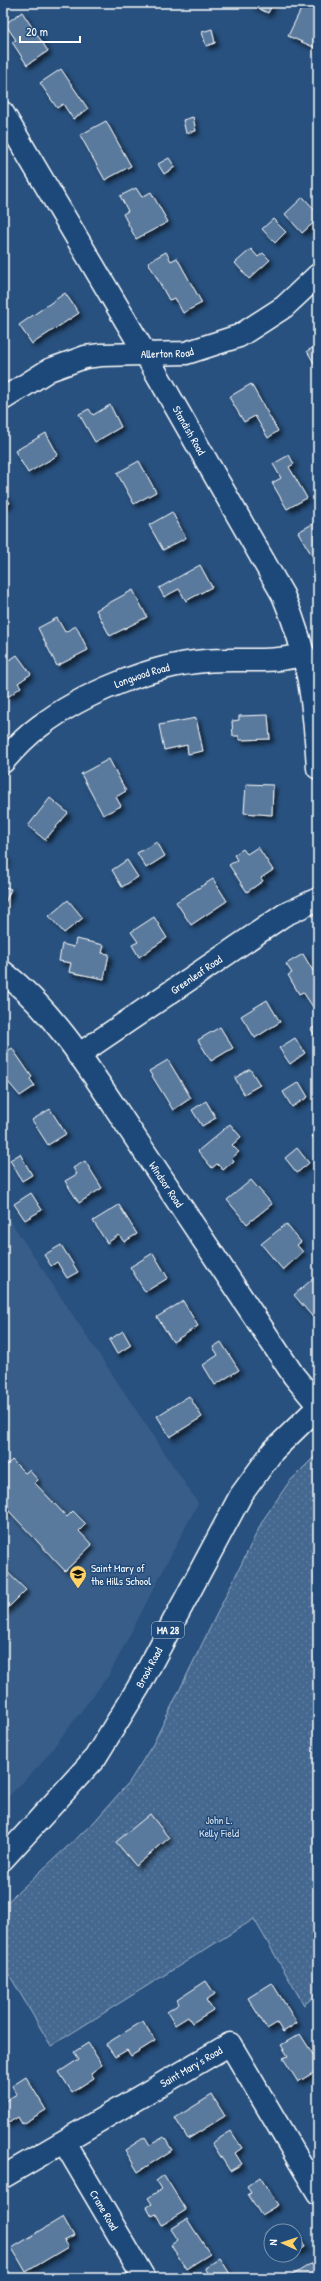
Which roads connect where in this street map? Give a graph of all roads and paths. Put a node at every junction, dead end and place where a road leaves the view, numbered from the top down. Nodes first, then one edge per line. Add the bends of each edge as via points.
1 (3, 113) edge
2 (318, 275) edge
3 (146, 355) junction
4 (3, 399) edge
5 (304, 654) junction
6 (3, 762) edge
7 (318, 768) edge
8 (318, 899) edge
9 (3, 972) edge
10 (78, 1055) junction
11 (318, 1406) edge
12 (3, 1859) edge
13 (64, 2142) junction
14 (3, 2177) edge
15 (318, 2193) edge
16 (144, 2278) edge

1 - 3 street, Standish Road
2 - 3 street, Allerton Road via 284,306 240,336 186,352
3 - 4 street, Allerton Road via 101,354 66,363 34,378
3 - 5 street, Standish Road via 283,595
5 - 6 street, Longwood Road via 283,659 189,663 140,676 105,690 52,717 27,737
5 - 7 street, Standish Road via 312,691
8 - 10 street, Greenleaf Road via 284,915
9 - 10 street, Windsor Road via 38,1004
10 - 11 street, Windsor Road via 294,1376
11 - 12 street, Brook Road / MA 28 via 273,1451 241,1495 138,1688 95,1758
13 - 14 street, Saint Mary's Road
13 - 15 street, Saint Mary's Road via 230,2044
13 - 16 street, Crane Road

